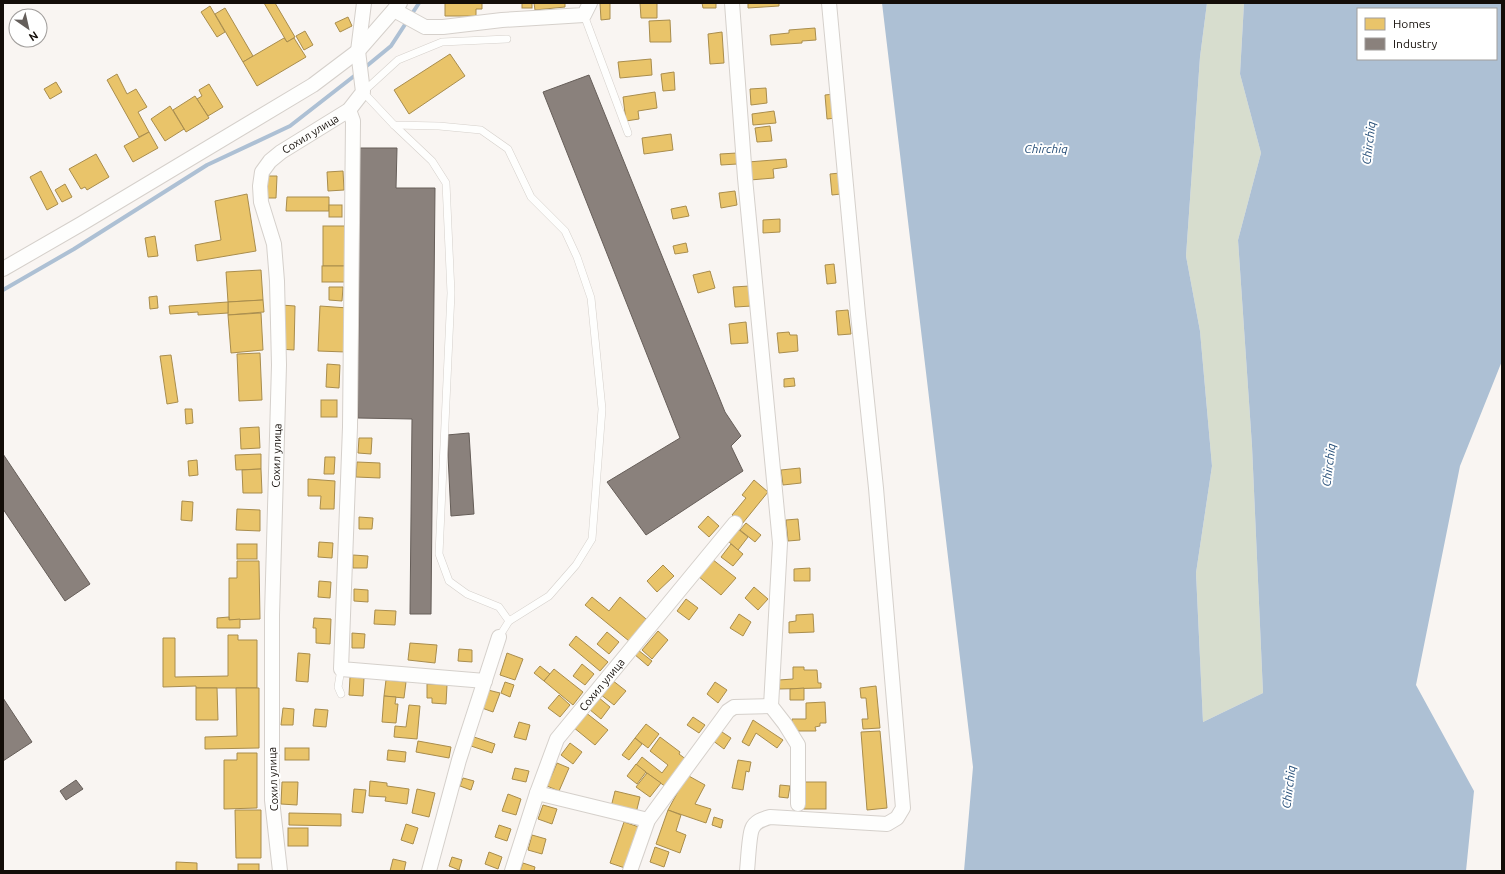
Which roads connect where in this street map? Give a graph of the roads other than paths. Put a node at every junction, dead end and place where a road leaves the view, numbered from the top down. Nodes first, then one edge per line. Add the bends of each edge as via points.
1 (364, 3) edge
2 (732, 3) edge
3 (829, 3) edge
4 (397, 6) edge
5 (587, 9) edge
6 (507, 40) dead end
7 (358, 51) junction
8 (362, 92) junction
9 (349, 110) junction
10 (394, 125) junction
11 (628, 134) dead end
12 (3, 269) edge
13 (734, 523) dead end
14 (509, 621) junction
15 (499, 637) joint
16 (341, 670) junction
17 (485, 681) junction
18 (341, 694) dead end
19 (771, 706) junction
20 (536, 793) junction
21 (798, 804) dead end
22 (648, 820) junction
23 (280, 871) edge
24 (429, 871) edge
25 (512, 871) edge
26 (630, 871) edge
27 (747, 871) edge

1 - 7 street
2 - 19 street via 744,178 780,543
3 - 27 street via 876,488 902,808 898,818 887,824 770,817 763,819 752,829
4 - 5 street via 425,27
4 - 7 street
5 - 11 lane
6 - 8 lane via 442,42 398,60
7 - 8 street
7 - 12 street via 313,85
8 - 9 street, Сохил улица
8 - 10 lane
9 - 16 street via 353,121 350,427
9 - 23 street, Сохил улица via 270,160 262,172 260,186 261,202 274,244 278,281 279,365 272,615 272,800
10 - 14 lane via 432,162 446,184 451,293 439,554 449,581 467,594 499,607
10 - 14 lane via 481,130 508,149 531,197 564,231 577,257 591,298 602,409 592,539 576,565 549,596
13 - 20 street, Сохил улица via 557,739
14 - 15 lane
15 - 17 street
16 - 17 street
16 - 18 lane via 338,686
17 - 24 street via 459,760
19 - 21 street via 798,745
19 - 22 street via 739,706 728,710
20 - 22 street
20 - 25 street, Сохил улица
22 - 26 street

